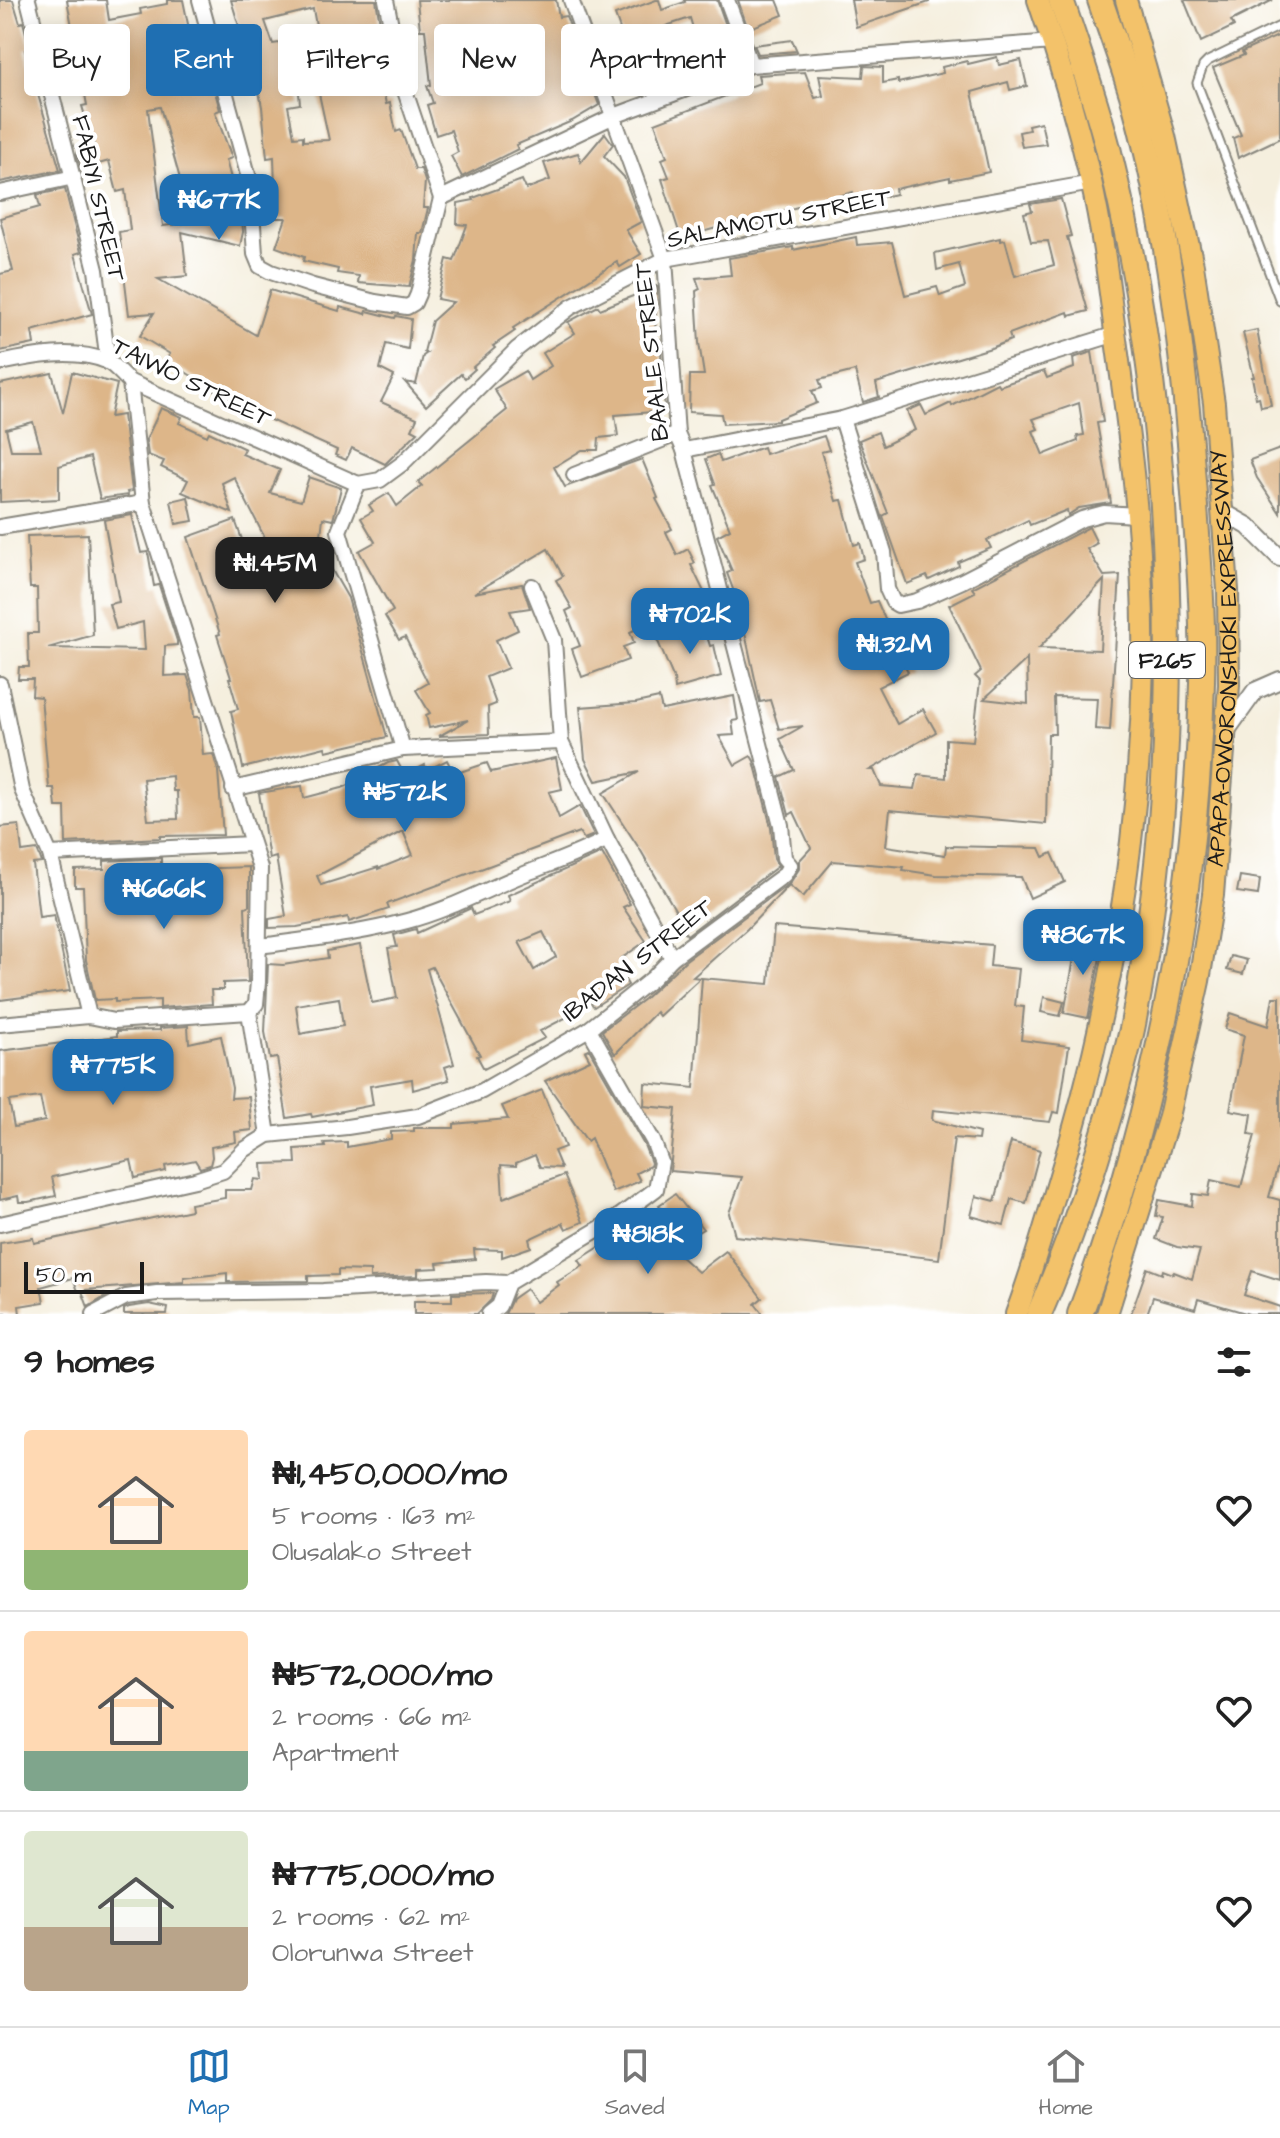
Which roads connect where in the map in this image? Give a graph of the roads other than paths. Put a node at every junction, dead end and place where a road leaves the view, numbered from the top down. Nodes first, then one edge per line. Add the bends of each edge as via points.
1 (28, 0) edge
2 (200, 0) edge
3 (386, 0) edge
4 (571, 0) edge
5 (727, 0) edge
6 (1038, 0) edge
7 (1061, 0) edge
8 (1100, 0) edge
9 (1126, 0) edge
10 (736, 24) edge
11 (1280, 26) edge
12 (1053, 42) junction
13 (754, 65) edge
14 (668, 96) edge
15 (614, 116) junction
16 (74, 177) junction
17 (1092, 183) junction
18 (0, 193) edge
19 (441, 198) junction
20 (665, 259) junction
21 (1280, 301) edge
22 (1116, 334) junction
23 (108, 362) junction
24 (0, 363) edge
25 (130, 382) junction
26 (842, 419) junction
27 (677, 434) junction
28 (684, 450) junction
29 (574, 475) dead end
30 (358, 484) junction
31 (143, 503) junction
32 (1223, 512) junction
33 (1137, 515) junction
34 (0, 527) edge
35 (1280, 558) edge
36 (532, 586) dead end
37 (1280, 680) edge
38 (0, 684) edge
39 (1227, 730) junction
40 (561, 742) junction
41 (403, 749) junction
42 (233, 789) junction
43 (607, 839) junction
44 (251, 844) junction
45 (50, 854) junction
46 (772, 884) joint
47 (260, 946) junction
48 (672, 958) junction
49 (249, 1012) junction
50 (89, 1016) junction
51 (0, 1024) edge
52 (589, 1029) junction
53 (268, 1135) junction
54 (0, 1224) edge
55 (508, 1283) junction
56 (94, 1314) edge
57 (489, 1314) edge
58 (1016, 1314) edge
59 (1039, 1314) edge
60 (1080, 1314) edge
61 (1107, 1314) edge

1 - 16 street, FABIYI STREET
2 - 19 street via 250,182 260,266 407,307 418,294
3 - 19 street via 403,85
4 - 15 street, BAALE STREET
5 - 10 street
6 - 12 main road
7 - 59 highway, APAPA-OWORONSHOKI EXPRESSWAY / F265 via 1107,144 1144,327 1164,532 1168,694 1153,905 1134,1022 1068,1249
8 - 60 highway, APAPA-OWORONSHOKI EXPRESSWAY / F265 via 1136,110 1178,320 1197,527 1202,681 1183,907 1163,1022 1135,1149
9 - 32 main road, APAPA-OWORONSHOKI EXPRESSWAY via 1165,136 1193,265 1214,403
11 - 21 lane via 1217,54 1203,66 1197,83
12 - 13 street
12 - 17 main road
14 - 15 street
15 - 19 street
15 - 20 street, BAALE STREET
16 - 18 street
16 - 23 street, FABIYI STREET via 96,270
17 - 20 street, SALAMOTU STREET
17 - 22 main road
20 - 27 street, BAALE STREET
20 - 30 street, SALAMOTU STREET via 571,307 517,349 403,463 380,480
22 - 26 street
22 - 33 main road
23 - 24 street, TAIWO STREET via 76,355
23 - 25 street, TAIWO STREET
25 - 30 street, TAIWO STREET
25 - 31 street
26 - 28 street
26 - 33 street via 884,552 887,589 898,605 962,581 1082,519 1104,513
27 - 28 street, BAALE STREET
27 - 29 street
28 - 46 street, BAALE STREET via 781,825 784,858 790,865
30 - 41 street via 339,531
31 - 34 street
31 - 42 street
32 - 35 street via 1248,526
32 - 39 main road, APAPA-OWORONSHOKI EXPRESSWAY
33 - 58 main road via 1144,660 1126,892 1081,1108
36 - 40 street via 554,640
37 - 39 street via 1255,691
38 - 45 street via 22,790
39 - 61 main road, APAPA-OWORONSHOKI EXPRESSWAY via 1213,895 1199,981 1169,1117
40 - 41 street
40 - 43 street
41 - 42 street
42 - 44 street
43 - 47 street via 408,921
43 - 48 street
44 - 45 street
44 - 47 street via 260,868
45 - 50 street
46 - 48 street, IBADAN STREET
47 - 49 street via 256,1004
48 - 52 street, IBADAN STREET
49 - 50 street via 114,1021
49 - 53 street
50 - 51 street
52 - 53 street, IBADAN STREET via 482,1091 418,1116
52 - 55 street via 653,1141 661,1162 656,1189
53 - 54 street via 223,1171
55 - 56 street via 157,1293 126,1297
55 - 57 street via 499,1306

